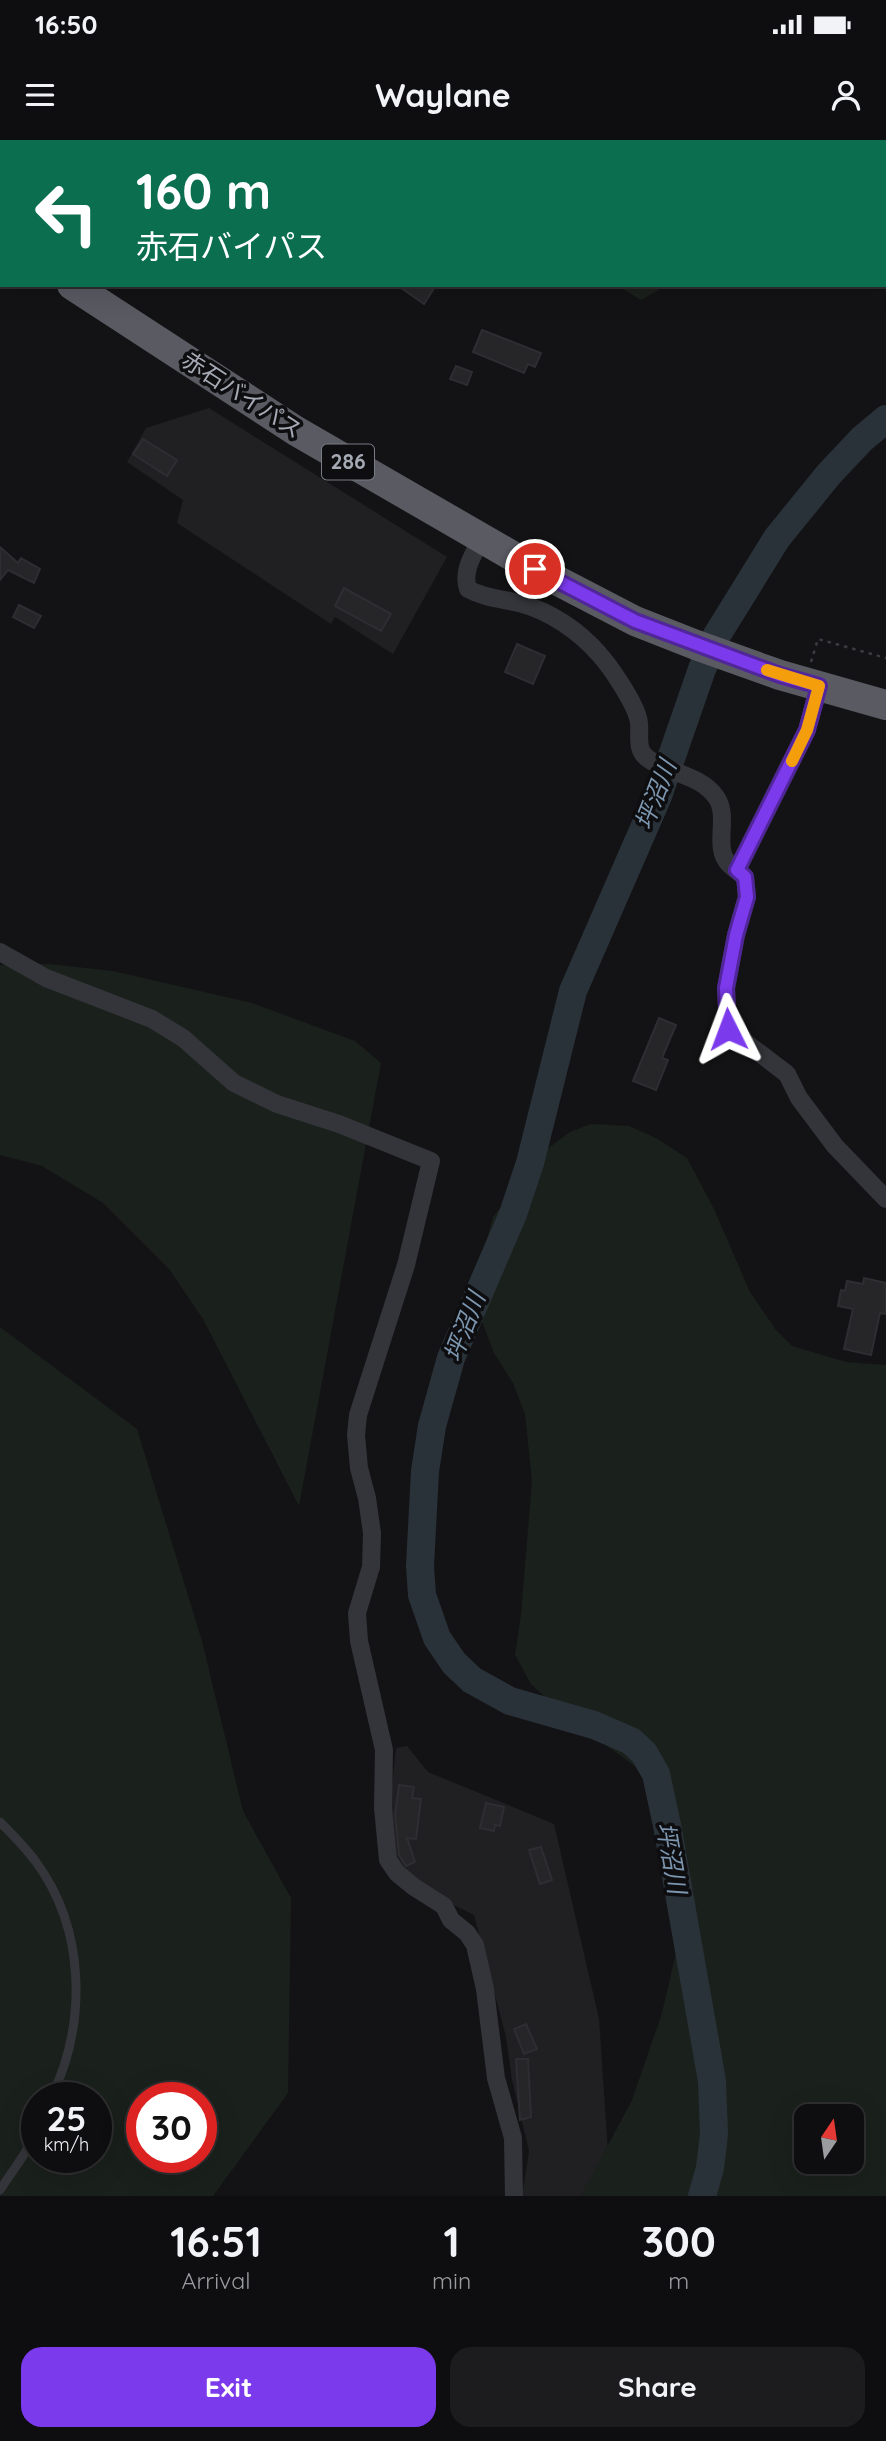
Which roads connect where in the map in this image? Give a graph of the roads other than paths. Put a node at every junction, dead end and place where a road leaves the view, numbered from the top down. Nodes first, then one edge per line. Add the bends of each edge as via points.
1 (75, 287) edge
2 (481, 540) junction
3 (801, 681) junction
4 (886, 705) edge
5 (737, 870) junction
6 (0, 952) edge
7 (886, 1199) edge
8 (0, 1822) edge
9 (57, 2082) edge
10 (21, 2159) edge
11 (0, 2190) edge
12 (514, 2196) edge

1 - 2 highway, 赤石バイパス / 286 via 296,431
2 - 3 highway, 赤石バイパス / 286 via 635,621
2 - 5 street via 467,568 468,589 534,608 584,638 633,705 639,719 639,748 646,757 706,785 718,799 722,850
3 - 4 highway, 286
3 - 5 street via 807,730
5 - 7 street via 745,877 747,897 726,988 728,1029 786,1074 835,1146
6 - 12 street via 46,978 152,1019 183,1038 234,1083 277,1104 431,1161 406,1265 358,1415 359,1468 372,1533 370,1567 357,1613 359,1641 384,1750 388,1860 414,1887 444,1906 475,1945 496,2078 513,2138
8 - 9 lane via 50,1884 75,1958 73,2026
10 - 11 lane

